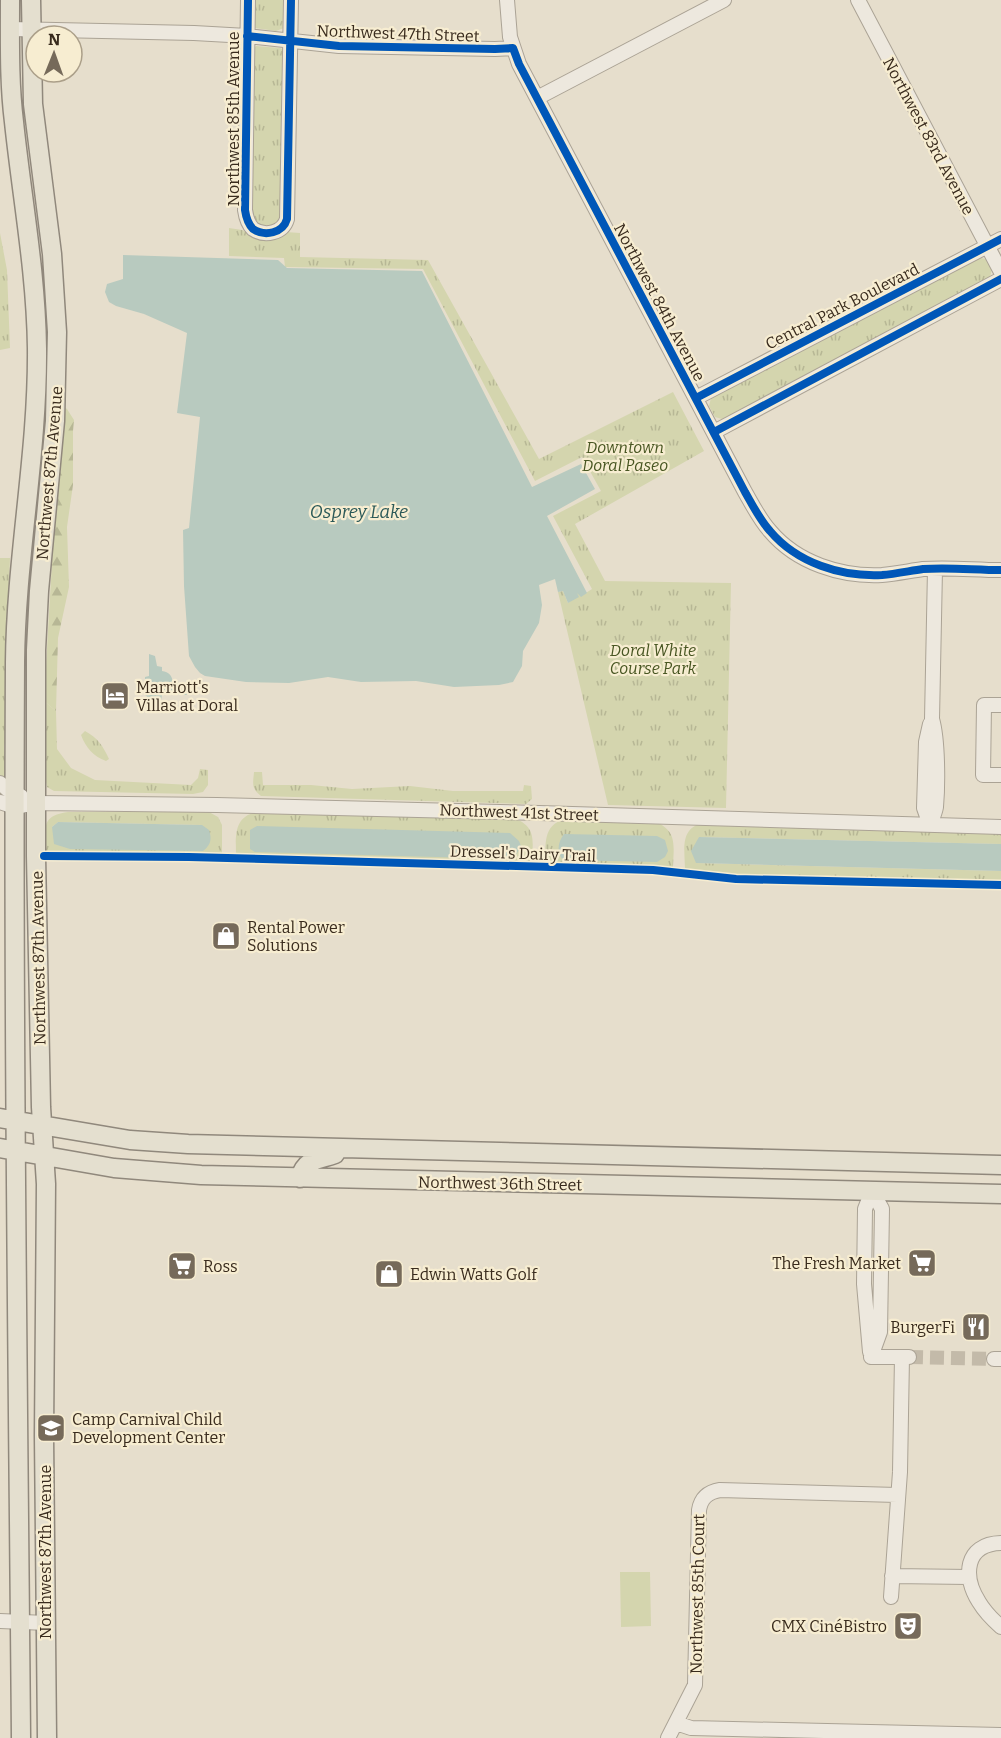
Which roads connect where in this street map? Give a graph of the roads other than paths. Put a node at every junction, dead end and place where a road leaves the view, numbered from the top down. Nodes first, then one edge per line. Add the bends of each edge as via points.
1 (10, 0) edge
2 (31, 0) edge
3 (248, 0) edge
4 (291, 0) edge
5 (507, 0) edge
6 (723, 0) edge
7 (858, 0) edge
8 (32, 24) edge
9 (10, 29) junction
10 (24, 30) edge
11 (84, 31) edge
12 (247, 36) junction
13 (291, 41) junction
14 (513, 48) junction
15 (33, 84) edge
16 (537, 98) junction
17 (1001, 239) edge
18 (987, 246) junction
19 (1001, 272) edge
20 (1001, 279) edge
21 (37, 370) junction
22 (57, 372) junction
23 (696, 398) junction
24 (714, 432) junction
25 (935, 569) junction
26 (1001, 570) edge
27 (1001, 705) edge
28 (8, 754) edge
29 (1001, 775) edge
30 (0, 783) edge
31 (7, 803) edge
32 (36, 803) junction
33 (930, 825) junction
34 (1001, 827) edge
35 (14, 915) junction
36 (39, 984) junction
37 (8, 1120) edge
38 (42, 1126) junction
39 (349, 1149) junction
40 (8, 1150) edge
41 (44, 1156) junction
42 (688, 1157) junction
43 (872, 1162) junction
44 (1001, 1165) edge
45 (300, 1178) junction
46 (686, 1187) junction
47 (872, 1191) junction
48 (1001, 1194) edge
49 (864, 1260) junction
50 (881, 1260) junction
51 (871, 1357) junction
52 (18, 1464) junction
53 (45, 1464) junction
54 (897, 1495) junction
55 (1001, 1543) edge
56 (892, 1576) junction
57 (969, 1576) junction
58 (891, 1598) dead end
59 (0, 1622) edge
60 (20, 1622) junction
61 (46, 1623) junction
62 (1001, 1627) edge
63 (673, 1733) edge
64 (845, 1735) edge
65 (1001, 1735) edge
66 (21, 1738) edge
67 (47, 1738) edge

1 - 9 main road, Northwest 87th Avenue
2 - 8 main road, Northwest 87th Avenue
3 - 12 street, Northwest 85th Avenue
4 - 13 street, Northwest 85th Avenue
5 - 14 street, Northwest 84th Avenue
6 - 16 street
7 - 18 street, Northwest 83rd Avenue
9 - 10 street, Northwest 47th Street
9 - 21 main road, Northwest 87th Avenue via 12,102 32,265
11 - 12 street, Northwest 47th Street
12 - 13 street, Northwest 47th Street
12 - 13 street, Northwest 85th Avenue via 245,210 254,230 266,233 283,228 287,219
13 - 14 street, Northwest 47th Street via 349,46
14 - 16 street, Northwest 84th Avenue
15 - 22 main road, Northwest 87th Avenue via 52,254
16 - 23 street, Northwest 84th Avenue
17 - 18 street, Central Park Boulevard
18 - 19 street, Northwest 83rd Avenue
18 - 23 street, Central Park Boulevard
20 - 24 street
21 - 22 main road
21 - 28 main road, Northwest 87th Avenue
22 - 32 main road, Northwest 87th Avenue via 39,591
23 - 24 street, Northwest 84th Avenue
24 - 25 street, Northwest 84th Avenue via 765,525 801,557 851,574
25 - 26 street, Northwest 84th Avenue
25 - 33 street via 932,719 927,729 924,808
27 - 29 street via 984,705 983,775
28 - 31 main road, Northwest 87th Avenue
30 - 31 street, Northwest 41st Street via 8,790
31 - 32 street, Northwest 41st Street
31 - 35 main road, Northwest 87th Avenue via 14,845
32 - 33 street, Northwest 41st Street via 456,810
32 - 36 main road, Northwest 87th Avenue
33 - 34 street, Northwest 41st Street
35 - 36 main road via 28,945 30,974
35 - 37 main road, Northwest 87th Avenue
36 - 38 main road, Northwest 87th Avenue
37 - 38 main road, Northwest 36th Street
37 - 40 main road, Northwest 87th Avenue
38 - 39 main road, Northwest 36th Street via 170,1143
38 - 41 main road, Northwest 87th Avenue
39 - 42 main road, Northwest 36th Street
39 - 45 main road via 308,1163
40 - 41 main road, Northwest 36th Street
40 - 52 main road, Northwest 87th Avenue
41 - 45 main road, Northwest 36th Street via 169,1173
41 - 53 main road, Northwest 87th Avenue
42 - 43 main road, Northwest 36th Street
42 - 46 main road
43 - 44 main road, Northwest 36th Street
43 - 47 main road
45 - 46 main road, Northwest 36th Street
46 - 47 main road, Northwest 36th Street
47 - 48 main road, Northwest 36th Street
47 - 49 street via 865,1209
47 - 50 street via 882,1209
49 - 50 street
49 - 51 street
50 - 51 street via 880,1332
51 - 54 street via 905,1357
52 - 53 main road
52 - 60 main road, Northwest 87th Avenue
53 - 61 main road, Northwest 87th Avenue
54 - 56 street
54 - 63 street, Northwest 85th Court via 720,1490 705,1496 699,1512 695,1685
55 - 57 street via 976,1552
56 - 57 street
56 - 58 street
57 - 62 street via 980,1604
59 - 60 street
60 - 61 street
60 - 66 main road, Northwest 87th Avenue
61 - 67 main road, Northwest 87th Avenue
63 - 64 street via 691,1728
64 - 65 street

